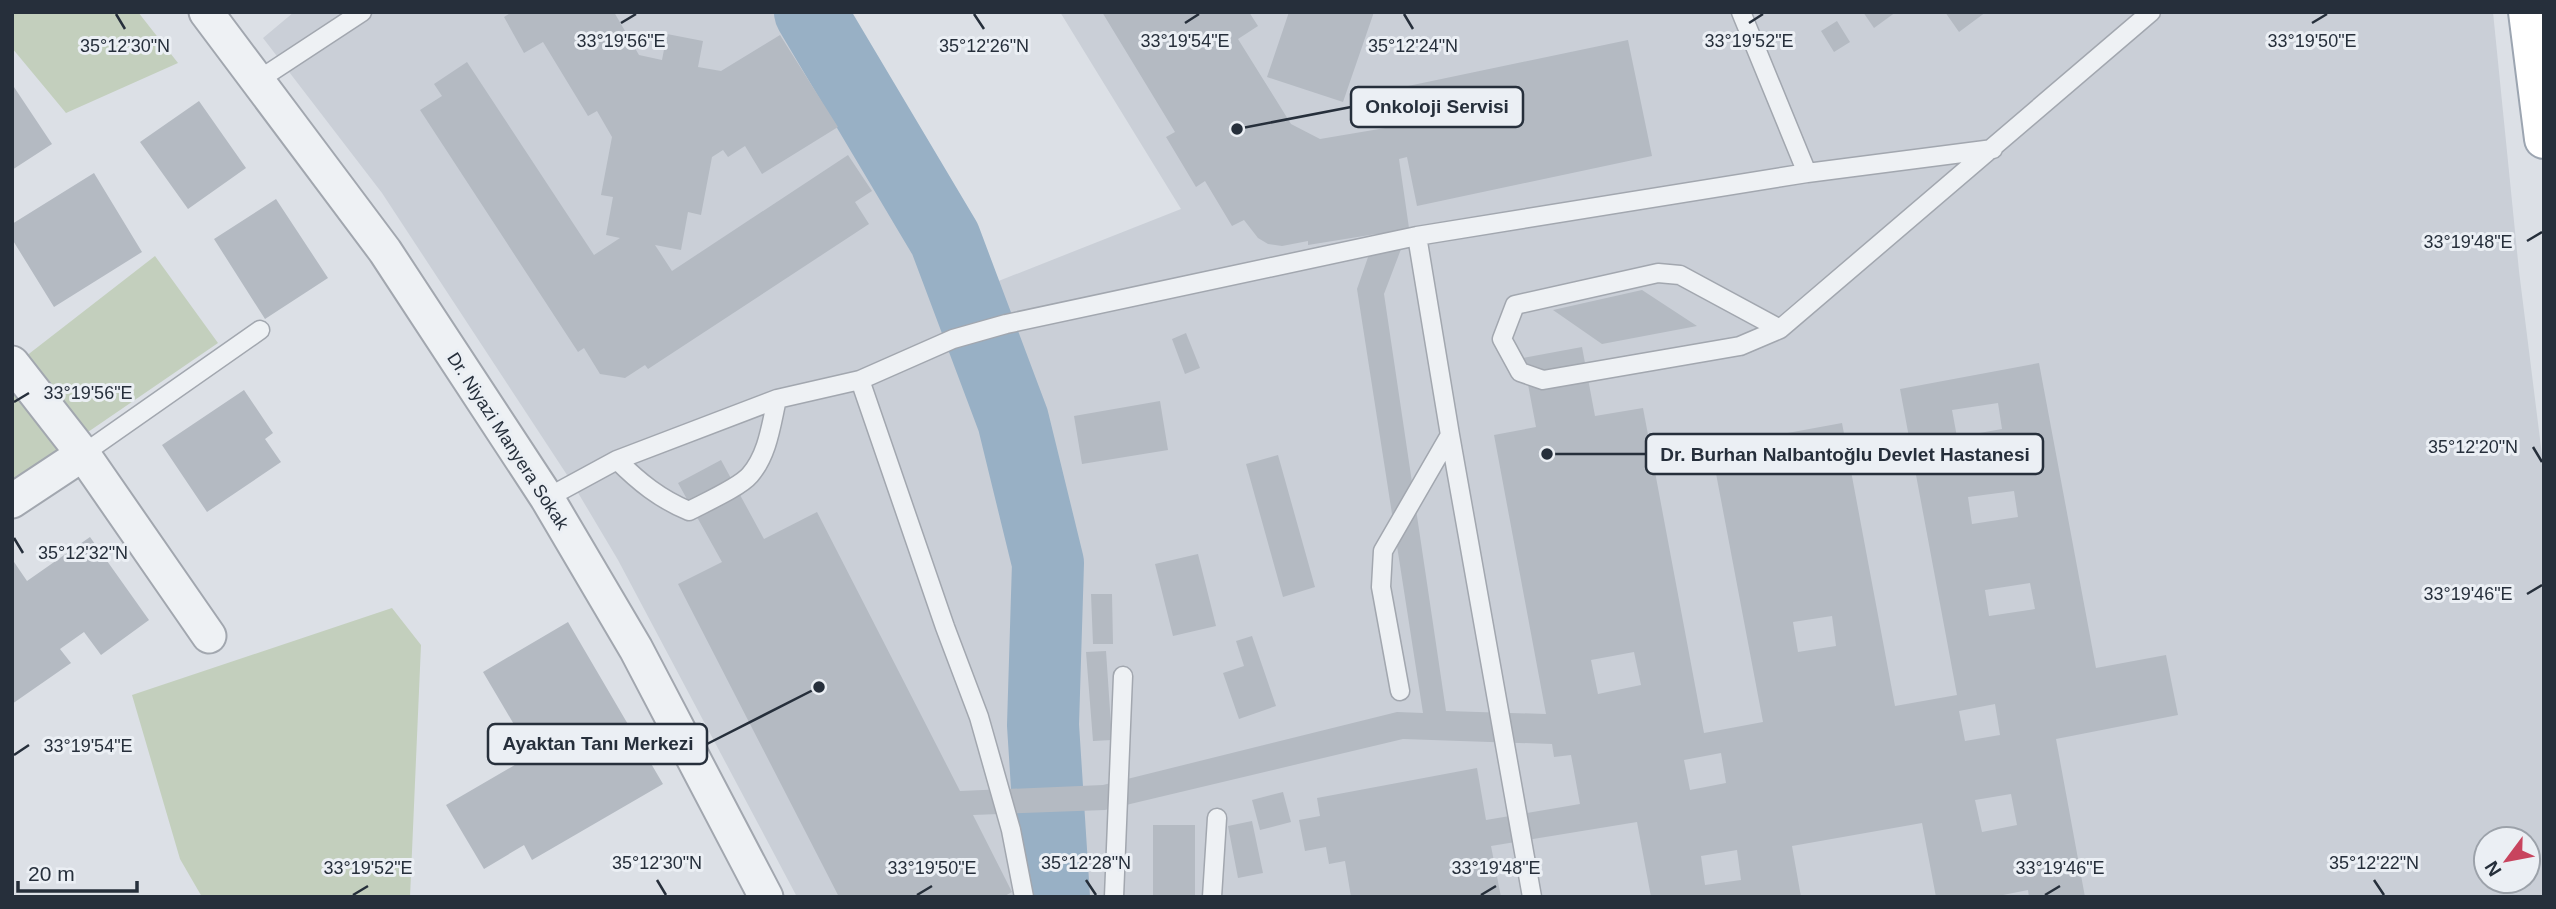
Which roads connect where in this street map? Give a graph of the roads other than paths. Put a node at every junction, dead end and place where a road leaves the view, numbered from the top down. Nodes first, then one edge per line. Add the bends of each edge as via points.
1 (206, 12) edge
2 (362, 12) edge
3 (1741, 12) edge
4 (2151, 12) edge
5 (2528, 12) edge
6 (257, 81) junction
7 (2544, 139) edge
8 (1993, 149) junction
9 (1807, 173) junction
10 (1417, 236) junction
11 (1780, 329) junction
12 (260, 330) dead end
13 (12, 363) edge
14 (860, 380) junction
15 (777, 399) junction
16 (1450, 435) junction
17 (83, 454) junction
18 (617, 460) junction
19 (547, 498) junction
20 (12, 501) edge
21 (209, 636) dead end
22 (1123, 676) dead end
23 (1400, 691) dead end
24 (1217, 818) dead end
25 (766, 897) edge
26 (1024, 897) edge
27 (1114, 897) edge
28 (1212, 897) edge
29 (1532, 897) edge

1 - 6 street, Dr. Niyazi Manyera Sokak
2 - 6 lane
3 - 9 lane
4 - 8 lane
5 - 7 main road
6 - 19 street, Dr. Niyazi Manyera Sokak via 385,251
8 - 9 lane
8 - 11 lane
9 - 10 lane
10 - 14 lane via 1006,324 953,339
10 - 16 lane
11 - 11 lane via 1740,346 1543,380 1520,372 1502,340 1515,304 1658,273 1680,275
12 - 17 lane
13 - 17 street
14 - 15 lane
14 - 26 lane via 979,717 1011,830
15 - 18 lane
15 - 18 lane via 761,461 749,478 690,511 665,501
16 - 23 lane via 1383,551 1381,587
16 - 29 lane
17 - 20 street
17 - 21 street
18 - 19 lane
19 - 25 street, Dr. Niyazi Manyera Sokak via 636,649
22 - 27 lane
24 - 28 lane

